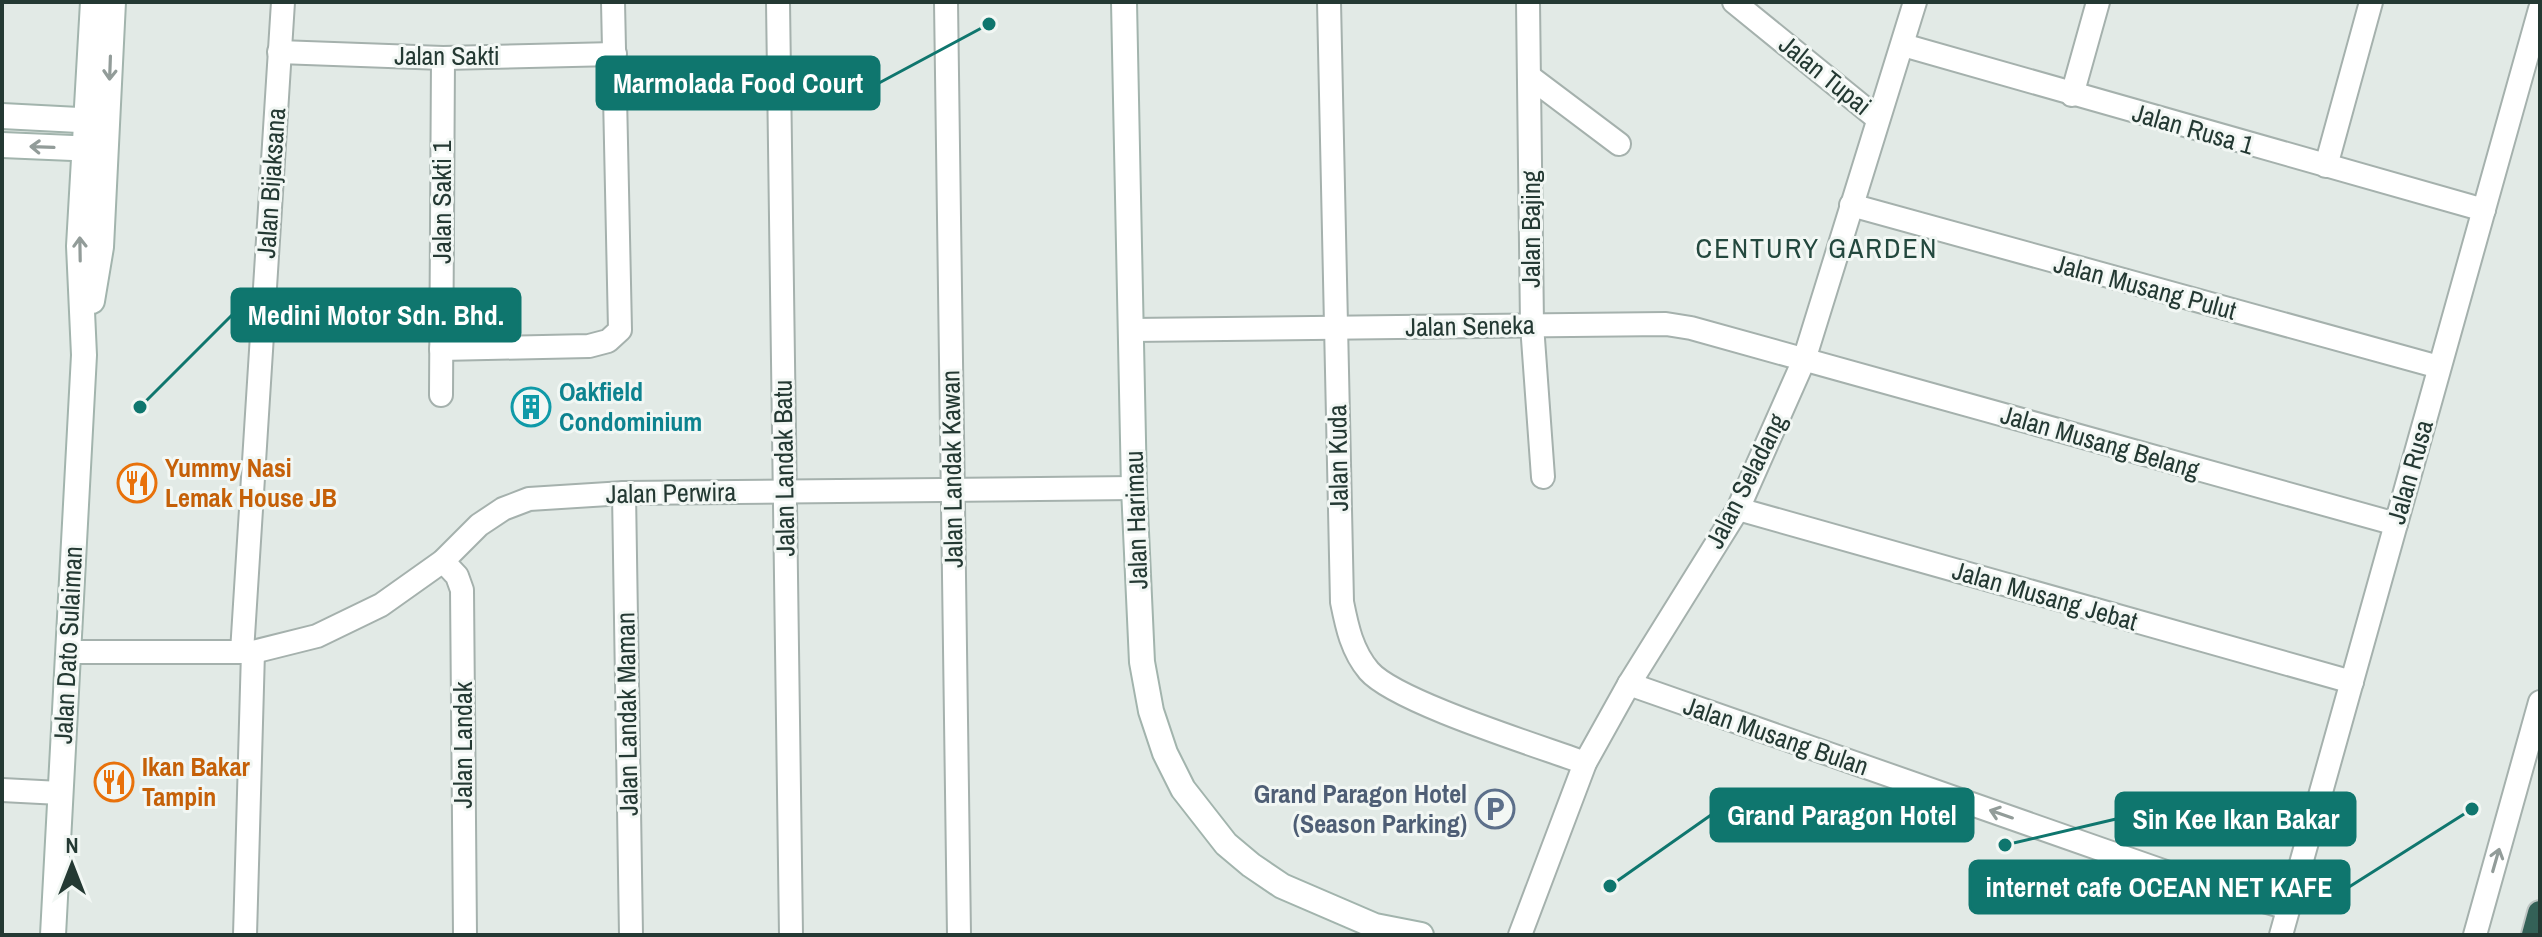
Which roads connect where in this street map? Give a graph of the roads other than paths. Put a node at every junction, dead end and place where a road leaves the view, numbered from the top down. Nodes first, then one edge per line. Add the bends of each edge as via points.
1 (93, 2) edge
2 (113, 2) edge
3 (283, 2) edge
4 (613, 2) edge
5 (778, 2) edge
6 (946, 2) edge
7 (1124, 2) edge
8 (1329, 2) edge
9 (1528, 2) edge
10 (1734, 2) edge
11 (1915, 2) edge
12 (2098, 2) edge
13 (2364, 4) edge
14 (2540, 9) edge
15 (1903, 45) junction
16 (279, 52) junction
17 (615, 54) junction
18 (443, 58) junction
19 (1530, 77) junction
20 (2072, 95) junction
21 (2, 116) edge
22 (1878, 119) junction
23 (96, 120) junction
24 (1619, 144) dead end
25 (2, 145) edge
26 (94, 149) junction
27 (2326, 166) junction
28 (1851, 205) junction
29 (2484, 210) junction
30 (1532, 325) junction
31 (1335, 328) junction
32 (1131, 330) junction
33 (441, 349) junction
34 (1804, 360) junction
35 (2439, 367) junction
36 (441, 395) dead end
37 (1543, 477) dead end
38 (1134, 488) junction
39 (785, 492) junction
40 (953, 492) junction
41 (624, 493) junction
42 (1738, 509) junction
43 (2396, 524) junction
44 (443, 561) junction
45 (68, 652) junction
46 (247, 652) junction
47 (2352, 682) junction
48 (1629, 684) junction
49 (2540, 702) edge
50 (1585, 763) junction
51 (2, 790) edge
52 (60, 793) junction
53 (2288, 908) junction
54 (2540, 913) edge
55 (1395, 932) edge
56 (53, 935) edge
57 (245, 935) edge
58 (465, 935) edge
59 (631, 935) edge
60 (791, 935) edge
61 (959, 935) edge
62 (1520, 935) edge
63 (2281, 935) edge
64 (2475, 935) edge
65 (2534, 935) edge

1 - 23 street, Jalan Dato Sulaiman
2 -> 23 street, Jalan Dato Sulaiman
3 - 16 street, Jalan Bijaksana
4 - 17 street
5 - 39 street, Jalan Landak Batu
6 - 40 street, Jalan Landak Kawan
7 - 32 street, Jalan Harimau
8 - 31 street, Jalan Kuda
9 - 19 street, Jalan Bajing
10 - 22 street, Jalan Tupai
11 - 15 street, Jalan Seladang
12 - 20 street
13 - 27 street
14 - 29 street, Jalan Rusa
15 - 20 street, Jalan Rusa 1
15 - 22 street, Jalan Seladang
16 - 18 street, Jalan Sakti
16 - 46 street, Jalan Bijaksana
17 - 18 street, Jalan Sakti
17 - 33 street via 620,330 608,341 589,346
18 - 33 street, Jalan Sakti 1
19 - 24 street
19 - 30 street, Jalan Bajing
20 - 27 street, Jalan Rusa 1
21 - 23 street
22 - 28 street, Jalan Seladang
23 - 26 street, Jalan Dato Sulaiman
26 -> 25 street
26 - 45 street, Jalan Dato Sulaiman via 79,246 84,355
27 - 29 street, Jalan Rusa 1
28 - 34 street, Jalan Seladang
28 - 35 street, Jalan Musang Pulut
29 - 35 street, Jalan Rusa
30 - 31 street, Jalan Seneka
30 - 34 street, Jalan Seneka via 1666,324
30 - 37 street, Jalan Bajing
31 - 32 street, Jalan Seneka
31 - 50 street, Jalan Kuda via 1342,602 1355,651 1370,673 1400,694
32 - 38 street, Jalan Harimau
33 - 36 street, Jalan Sakti 1
34 - 42 street, Jalan Seladang
34 - 43 street, Jalan Musang Belang
35 - 43 street, Jalan Rusa
38 - 40 street, Jalan Perwira
38 - 55 street, Jalan Harimau via 1142,662 1151,711 1183,789 1226,844 1282,886
39 - 40 street, Jalan Perwira
39 - 41 street, Jalan Perwira
39 - 60 street, Jalan Landak Batu
40 - 61 street, Jalan Landak Kawan
41 - 44 street, Jalan Perwira via 529,499 479,525
41 - 59 street, Jalan Landak Maman
42 - 47 street, Jalan Musang Jebat
42 - 48 street, Jalan Seladang
43 - 47 street, Jalan Rusa
44 - 46 street, Jalan Perwira via 369,612 317,636
44 - 58 street, Jalan Landak via 462,590
45 - 46 street, Jalan Perwira
45 - 52 street, Jalan Dato Sulaiman
46 - 57 street
47 - 53 street, Jalan Rusa
48 - 50 street, Jalan Seladang
53 -> 48 street, Jalan Musang Bulan via 2180,877
64 -> 49 street
50 - 62 street, Jalan Seladang
51 - 52 street
52 - 56 street, Jalan Dato Sulaiman
53 - 63 street, Jalan Rusa
54 - 65 highway

